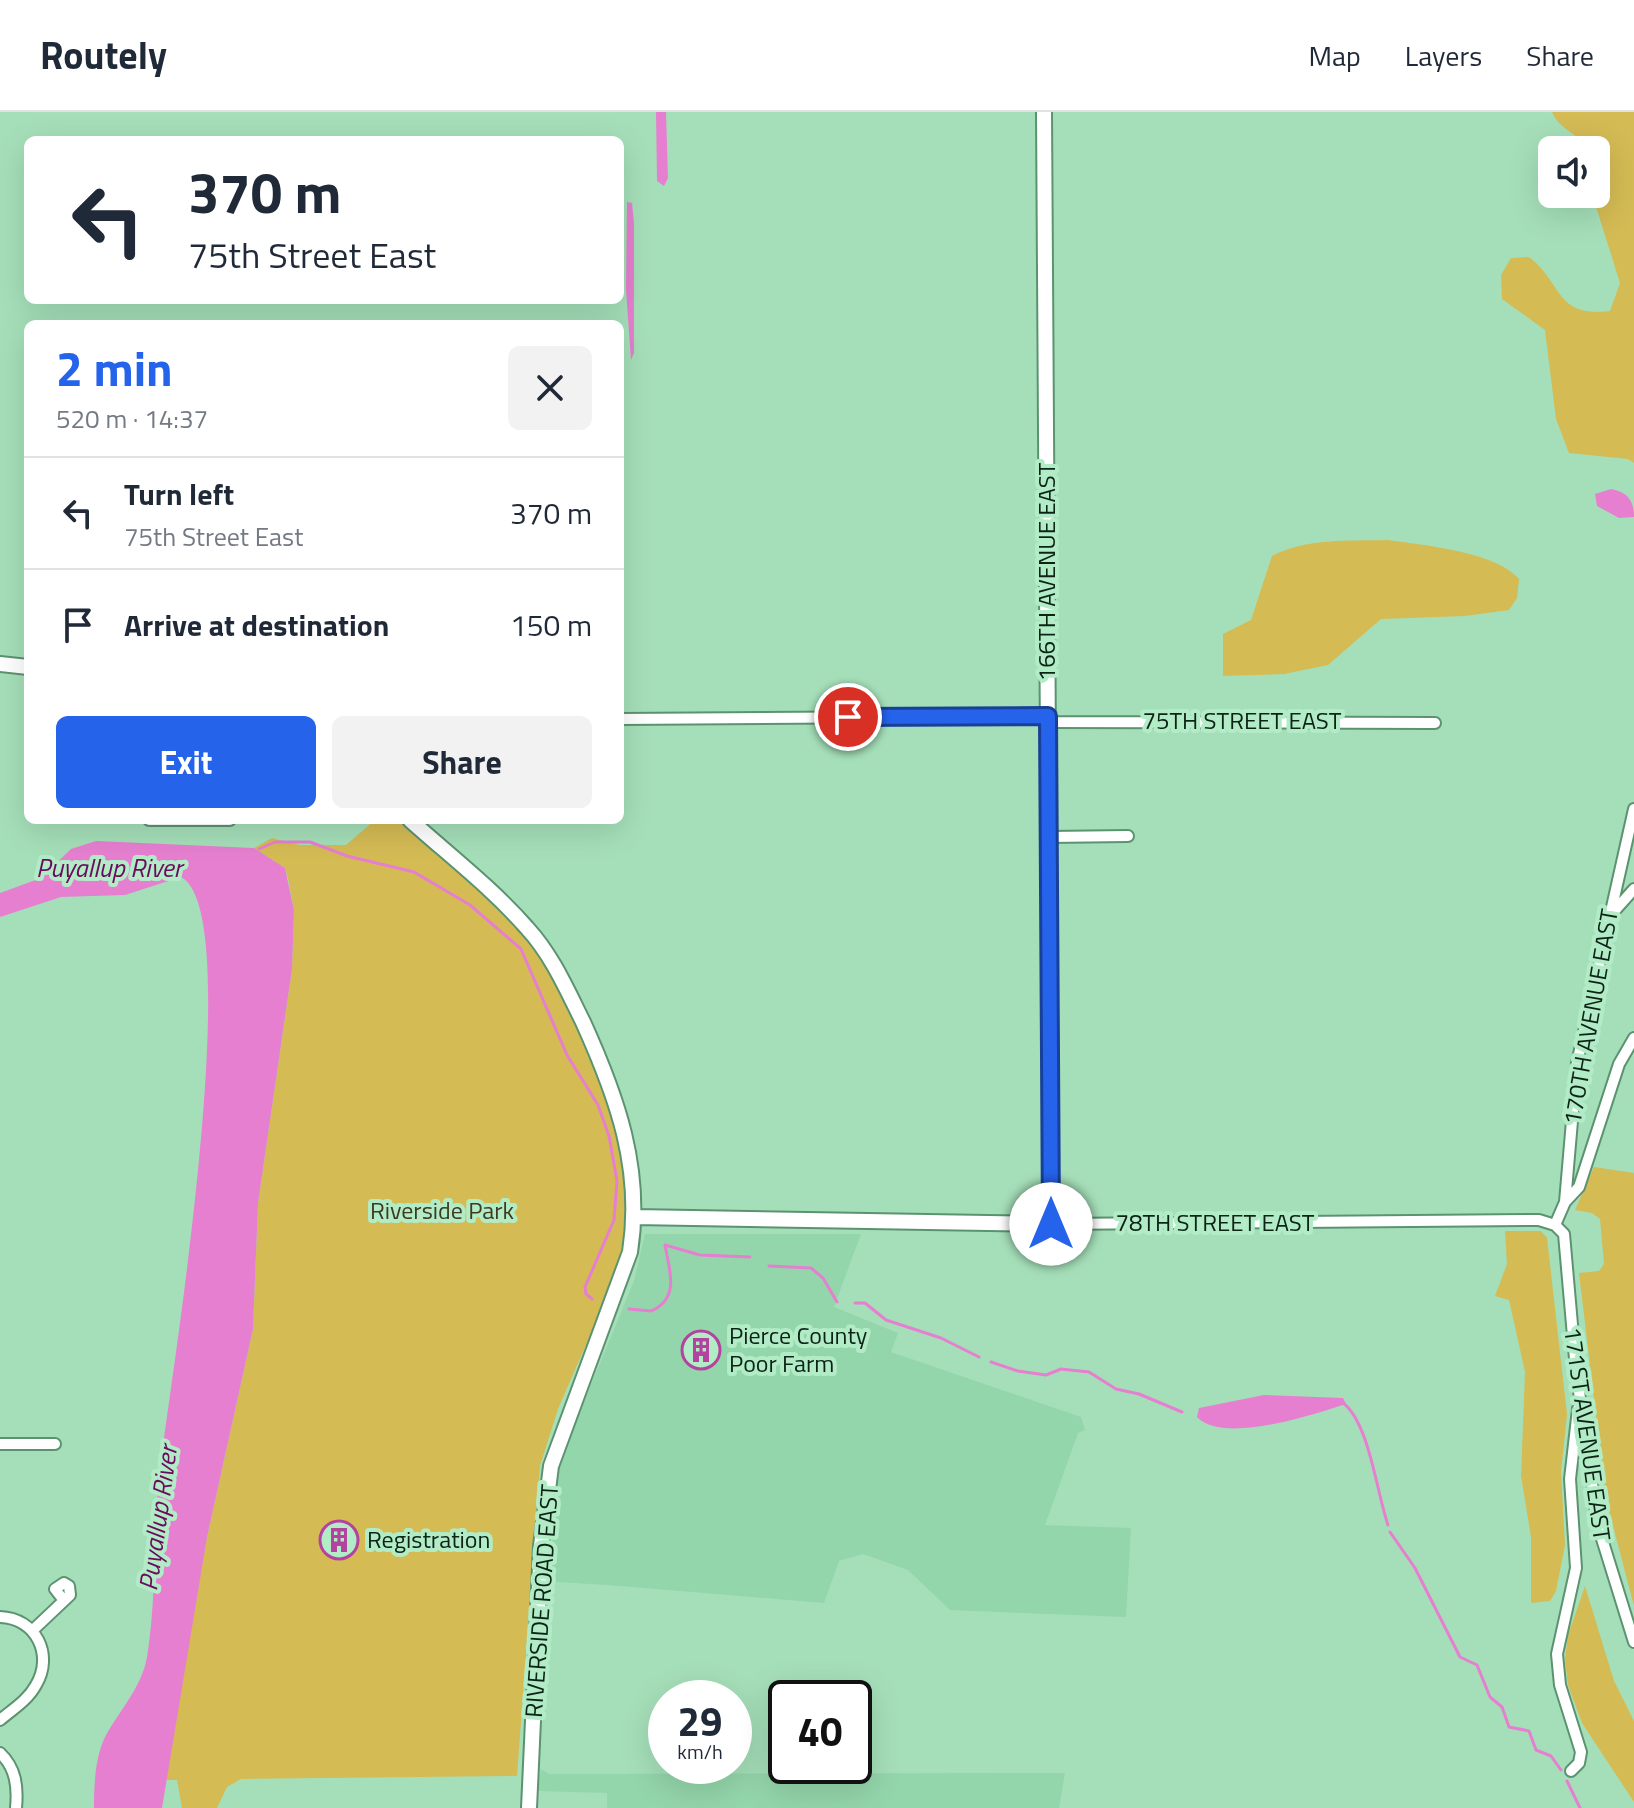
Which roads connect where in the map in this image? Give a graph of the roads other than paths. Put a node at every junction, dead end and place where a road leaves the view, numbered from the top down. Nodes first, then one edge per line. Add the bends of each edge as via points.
1 (1044, 112) edge
2 (0, 664) edge
3 (24, 667) edge
4 (624, 719) edge
5 (1048, 719) junction
6 (1435, 723) dead end
7 (1634, 809) edge
8 (414, 824) edge
9 (1128, 836) dead end
10 (1049, 837) junction
11 (1634, 889) edge
12 (1608, 918) junction
13 (1634, 1038) edge
14 (1565, 1202) junction
15 (635, 1217) junction
16 (1051, 1224) junction
17 (1555, 1225) junction
18 (1580, 1400) junction
19 (0, 1444) edge
20 (55, 1444) dead end
21 (62, 1598) dead end
22 (0, 1617) edge
23 (33, 1630) junction
24 (1634, 1642) edge
25 (0, 1720) edge
26 (0, 1753) edge
27 (1571, 1771) dead end
28 (16, 1808) edge
29 (529, 1808) edge

1 - 5 street, 166TH AVENUE EAST
2 - 3 street
4 - 5 street, 75TH STREET EAST
5 - 6 street, 75TH STREET EAST
5 - 10 street, 166TH AVENUE EAST
7 - 12 street, 170TH AVENUE EAST
8 - 15 street, RIVERSIDE ROAD EAST via 510,909 553,964 621,1113
9 - 10 street
10 - 16 street, 166TH AVENUE EAST
11 - 12 street
12 - 14 street, 170TH AVENUE EAST via 1573,1085
13 - 14 street via 1619,1064 1579,1187
14 - 17 street, 170TH AVENUE EAST
15 - 16 street, 78TH STREET EAST
15 - 29 street, RIVERSIDE ROAD EAST via 619,1286 551,1466 541,1546
16 - 17 street, 78TH STREET EAST via 1539,1220
17 - 18 street, 171ST AVENUE EAST via 1564,1234
18 - 24 street, 171ST AVENUE EAST via 1598,1526
18 - 27 street via 1570,1479 1576,1568 1557,1654 1560,1685 1581,1752
19 - 20 street
21 - 23 street
22 - 23 street
23 - 25 street via 43,1655 42,1670 33,1690
26 - 28 street via 14,1773

